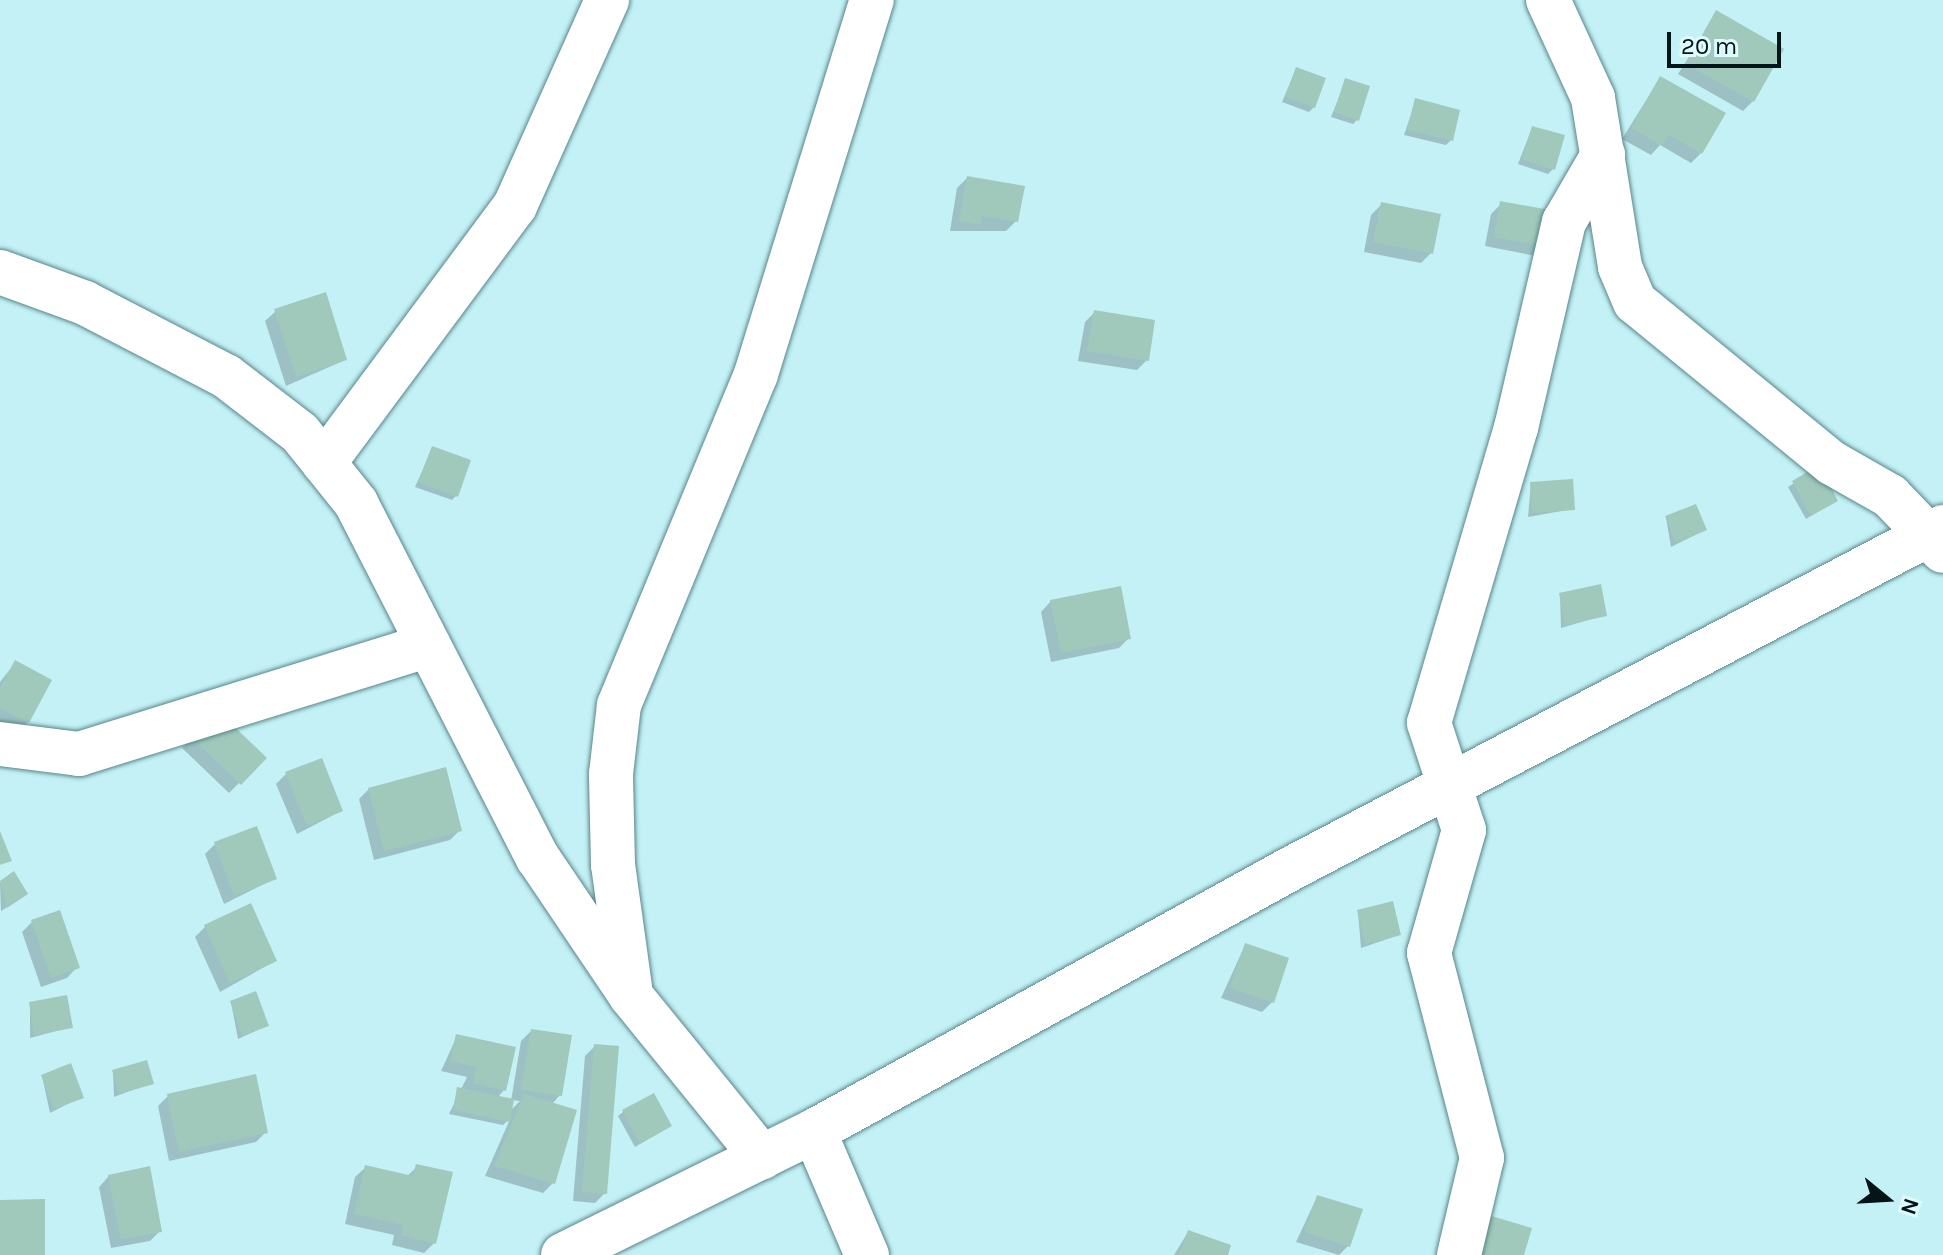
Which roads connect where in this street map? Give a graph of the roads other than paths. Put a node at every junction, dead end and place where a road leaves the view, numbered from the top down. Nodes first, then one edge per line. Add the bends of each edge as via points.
1 (607, 0) edge
2 (872, 0) edge
3 (1548, 0) edge
4 (1603, 155) junction
5 (0, 272) edge
6 (324, 463) junction
7 (1938, 538) edge
8 (428, 645) junction
9 (0, 744) edge
10 (1451, 786) junction
11 (631, 996) junction
12 (814, 1131) junction
13 (762, 1157) junction
14 (563, 1255) edge
15 (867, 1255) edge
16 (1459, 1255) edge

1 - 6 street via 515,206
2 - 11 street via 756,374 619,705 611,774 613,865
3 - 4 street via 1593,98
4 - 7 street via 1620,267 1635,302 1819,453 1890,496
4 - 10 street via 1564,222 1516,428 1429,723
5 - 6 street via 85,303 226,376 300,433
6 - 8 street via 356,503
7 - 10 street
8 - 9 street via 79,754
8 - 11 street via 504,802
10 - 12 street
10 - 16 street via 1463,845 1434,916 1429,953 1482,1158
11 - 13 street
12 - 13 street
12 - 15 street
13 - 14 street

